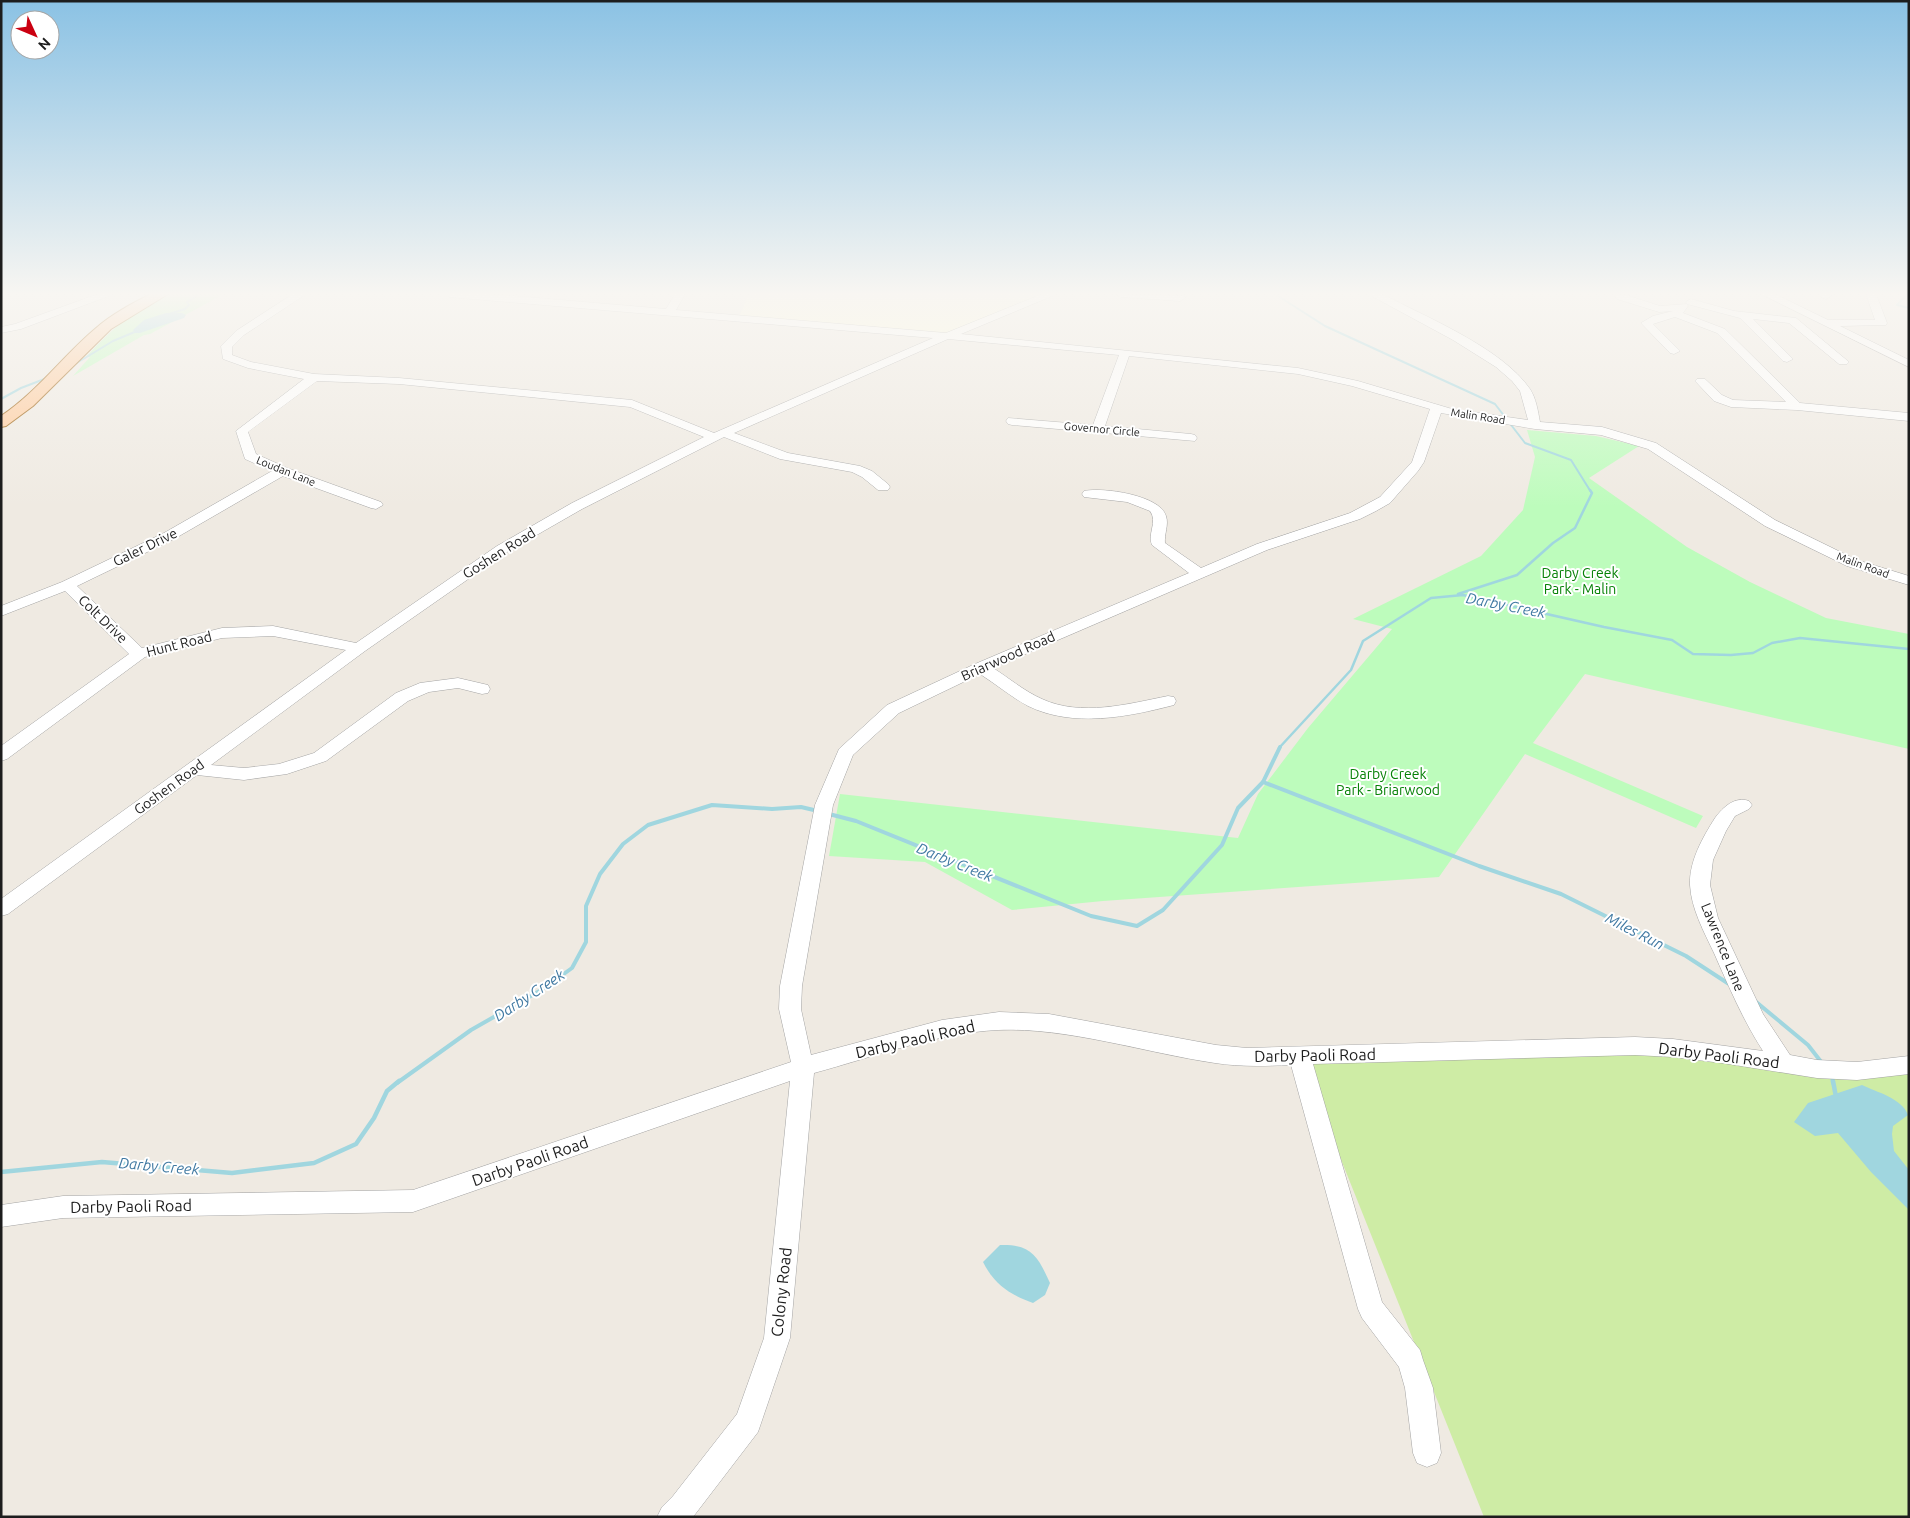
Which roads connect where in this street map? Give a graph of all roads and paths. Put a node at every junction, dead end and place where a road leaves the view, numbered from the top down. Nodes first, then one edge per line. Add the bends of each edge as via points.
1 (66, 365) edge
2 (248, 365) edge
3 (881, 365) edge
4 (1121, 365) edge
5 (1245, 365) edge
6 (1500, 365) edge
7 (1755, 365) edge
8 (314, 378) junction
9 (1701, 381) dead end
10 (1797, 406) junction
11 (1436, 409) junction
12 (1909, 417) edge
13 (1012, 421) dead end
14 (1, 423) edge
15 (1535, 425) junction
16 (1098, 428) junction
17 (719, 435) junction
18 (1191, 438) dead end
19 (282, 471) junction
20 (883, 487) dead end
21 (1089, 494) dead end
22 (376, 505) dead end
23 (1200, 574) junction
24 (1909, 581) edge
25 (67, 585) junction
26 (1, 612) edge
27 (359, 648) junction
28 (139, 654) junction
29 (981, 667) junction
30 (482, 689) dead end
31 (1168, 700) dead end
32 (1, 755) edge
33 (194, 769) junction
34 (1743, 805) dead end
35 (1, 909) edge
36 (1300, 1057) junction
37 (1783, 1063) junction
38 (1909, 1065) edge
39 (803, 1067) junction
40 (1, 1216) edge
41 (1427, 1453) dead end
42 (672, 1517) edge

1 - 14 main road via 26,404
2 - 8 street
3 - 17 street, Goshen Road
4 - 16 street
5 - 11 street, Malin Road via 1298,370 1354,383
6 - 15 street via 1513,374 1526,391
7 - 10 street
8 - 17 street via 399,381 632,404
8 - 19 street, Loudan Lane via 242,431 250,456
9 - 10 street via 1718,398 1727,402
10 - 12 street
11 - 15 street, Malin Road
11 - 23 street, Briarwood Road via 1418,462 1385,500 1356,516 1262,548
13 - 16 street, Governor Circle
15 - 24 street, Malin Road via 1602,431 1652,446 1770,523 1852,563
16 - 18 street, Governor Circle
17 - 20 street via 785,456 855,469
17 - 27 street, Goshen Road via 578,506 502,549
19 - 22 street, Loudan Lane
19 - 25 street, Galer Drive via 169,536
21 - 23 street via 1137,500 1155,508 1160,521 1159,544
23 - 29 street, Briarwood Road
25 - 26 street, Galer Drive
25 - 28 street, Colt Drive
27 - 28 street, Hunt Road via 273,631 222,633
27 - 33 street, Goshen Road
28 - 32 street, Hunt Road
29 - 31 street via 1042,706 1066,712 1091,714
29 - 39 street, Briarwood Road via 893,709 845,753 824,805 791,986 790,1009
30 - 33 street via 458,683 426,687 402,697 320,757 281,770 244,774
33 - 35 street, Goshen Road
34 - 37 street, Lawrence Lane via 1729,812 1718,830 1703,860 1700,885 1708,918 1754,1019
36 - 37 street, Darby Paoli Road via 1635,1046
36 - 39 street, Darby Paoli Road via 1216,1054 1049,1023 999,1021 942,1029
36 - 41 street via 1371,1308 1410,1360 1418,1388
37 - 38 street, Darby Paoli Road via 1817,1069 1858,1070
39 - 40 street, Darby Paoli Road via 413,1201 63,1207
39 - 42 street, Colony Road via 777,1338 748,1422

